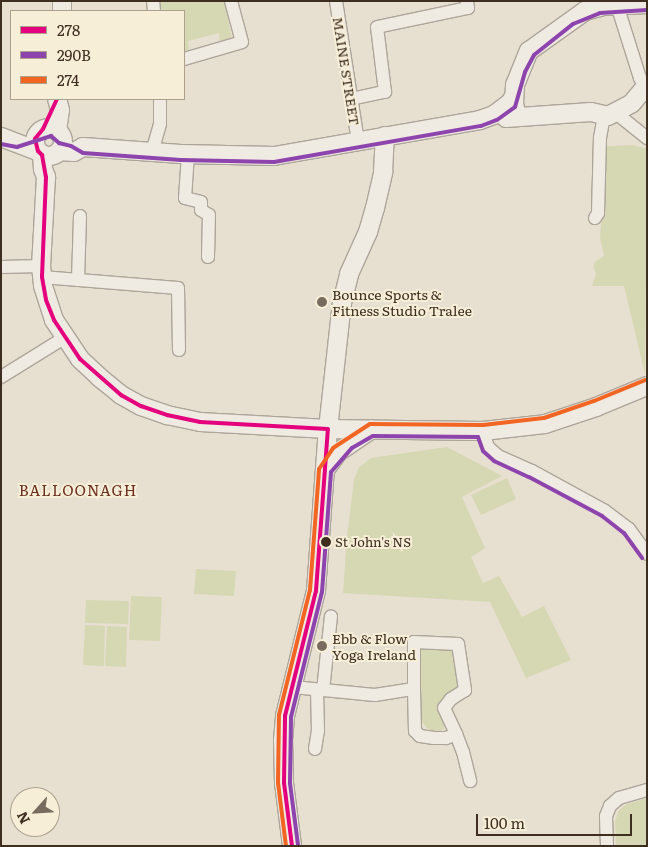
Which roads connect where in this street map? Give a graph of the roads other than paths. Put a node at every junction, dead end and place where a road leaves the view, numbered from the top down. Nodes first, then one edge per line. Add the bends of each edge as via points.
1 (230, 1) edge
2 (336, 1) edge
3 (467, 1) edge
4 (647, 4) edge
5 (618, 10) junction
6 (185, 59) edge
7 (646, 86) edge
8 (513, 98) junction
9 (351, 99) junction
10 (57, 100) edge
11 (160, 100) edge
12 (494, 115) junction
13 (517, 117) junction
14 (607, 121) junction
15 (385, 136) junction
16 (647, 138) edge
17 (9, 139) edge
18 (358, 142) junction
19 (49, 143) junction
20 (152, 152) junction
21 (188, 154) junction
22 (596, 215) dead end
23 (80, 216) dead end
24 (208, 257) dead end
25 (1, 267) edge
26 (41, 271) junction
27 (78, 280) junction
28 (64, 338) junction
29 (179, 350) dead end
30 (1, 377) edge
31 (647, 386) edge
32 (328, 430) junction
33 (371, 430) junction
34 (484, 431) junction
35 (325, 470) junction
36 (647, 554) edge
37 (331, 616) dead end
38 (293, 687) junction
39 (414, 689) junction
40 (320, 690) junction
41 (456, 734) junction
42 (315, 749) dead end
43 (470, 781) dead end
44 (647, 790) edge
45 (292, 846) edge
46 (607, 846) edge

1 - 6 street via 242,42
2 - 9 street, MAINE STREET
3 - 9 street via 468,8 377,27 385,92
4 - 5 main road
5 - 7 street via 640,78
5 - 8 main road via 585,11 529,51 519,70
7 - 14 main road via 632,104
8 - 12 main road
8 - 13 main road
9 - 18 street, MAINE STREET
10 - 19 main road via 51,109
11 - 20 street via 160,124
12 - 13 main road
12 - 15 main road
13 - 14 main road via 591,112
14 - 16 street
14 - 22 street
15 - 18 main road
15 - 32 main road via 383,172 375,208 349,274 342,303
17 - 19 main road via 23,147
18 - 21 main road via 274,156
19 - 20 main road via 74,152 83,147
19 - 26 main road
20 - 21 main road
21 - 24 street via 185,198 202,202 201,210 209,216
23 - 27 street
25 - 26 street
26 - 27 street
26 - 28 main road via 46,300
27 - 29 street via 178,288
28 - 30 street
28 - 32 main road via 80,359 104,381 121,395 150,409 200,422
31 - 34 main road via 545,424
32 - 33 main road
32 - 35 main road
33 - 34 main road
33 - 35 main road via 338,452
34 - 36 street via 488,447 498,456 605,511 629,529
35 - 38 main road via 316,591
37 - 40 street
38 - 40 street
38 - 45 main road via 283,740 284,783
39 - 40 street via 375,695
39 - 41 street via 415,731 420,736 434,738
39 - 41 street via 414,642 458,644 465,690 444,708
40 - 42 street
41 - 43 street
44 - 46 street via 619,798 610,806 606,816

